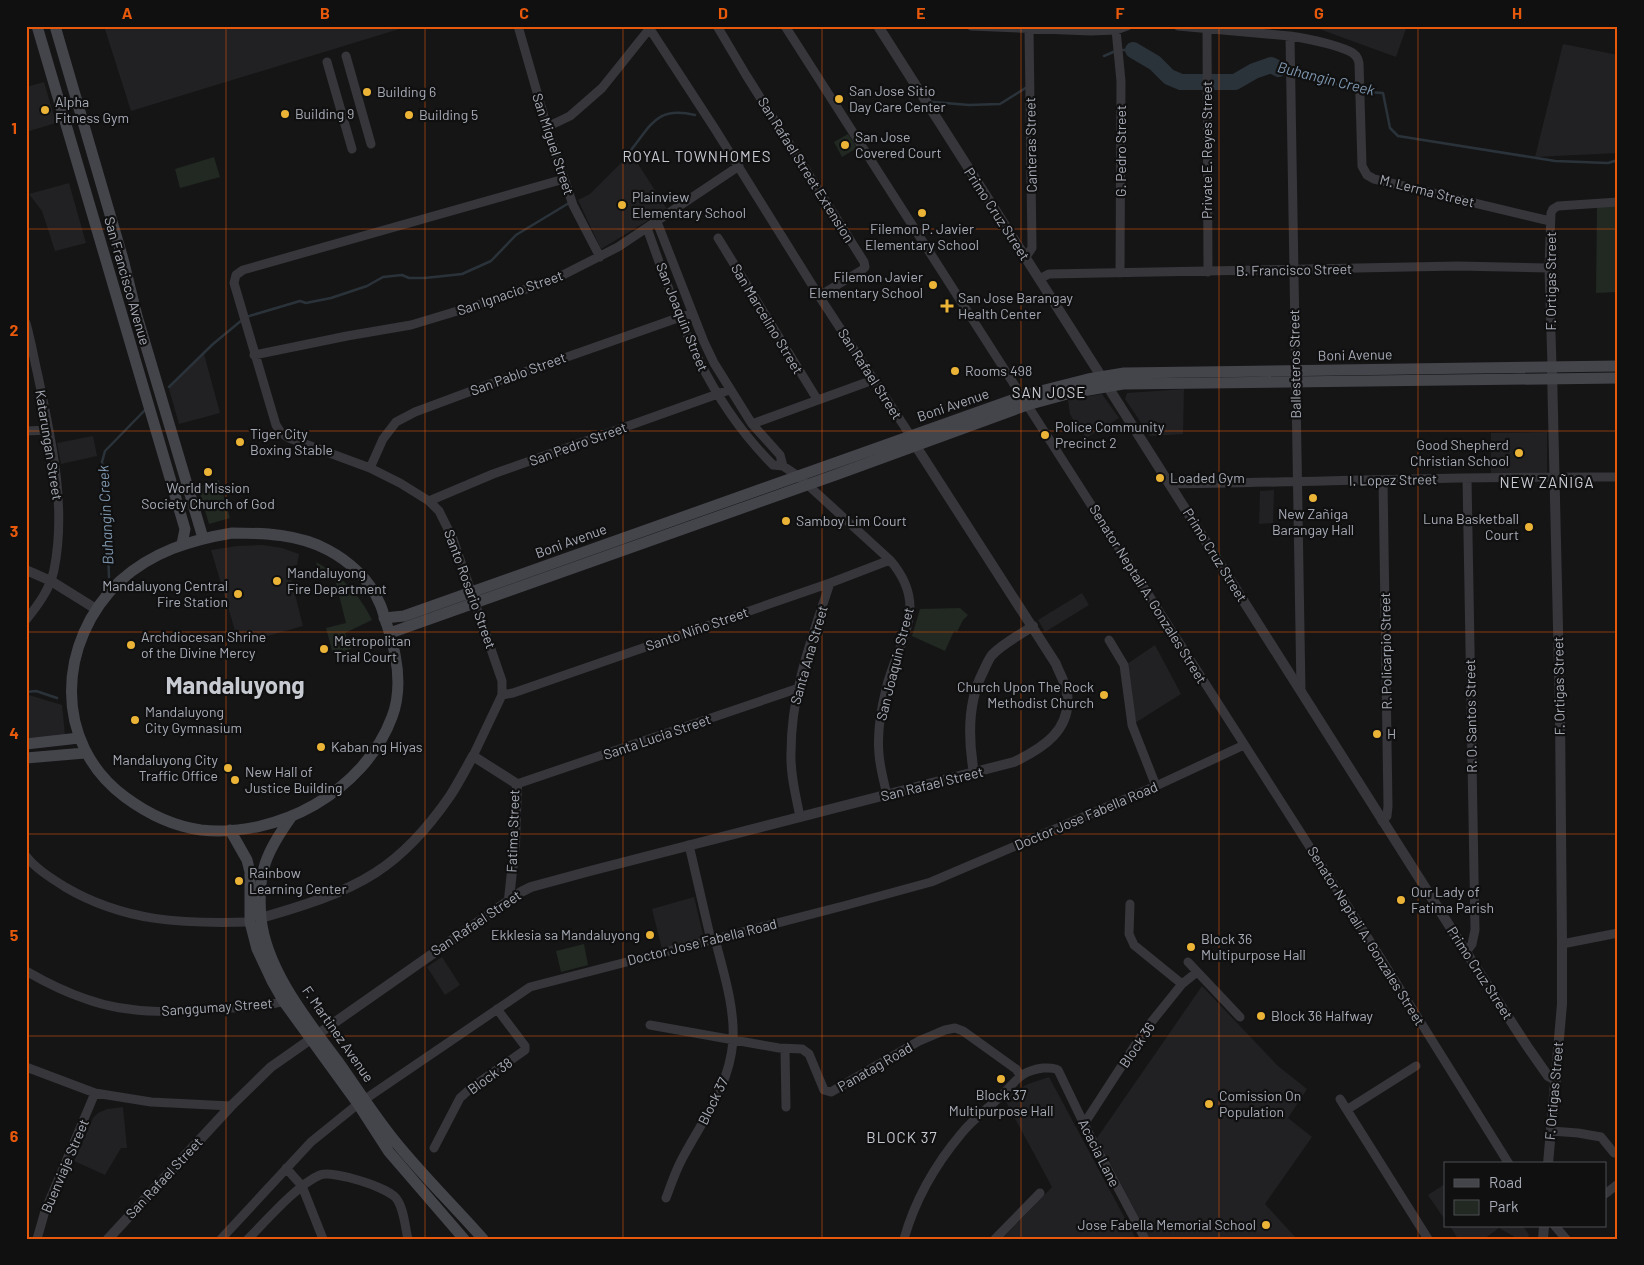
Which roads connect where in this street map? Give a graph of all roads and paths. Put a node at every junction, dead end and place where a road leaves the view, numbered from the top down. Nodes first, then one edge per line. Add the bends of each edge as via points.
1 (37, 26) edge
2 (55, 26) edge
3 (518, 26) edge
4 (717, 26) edge
5 (785, 26) edge
6 (878, 26) edge
7 (971, 26) edge
8 (1127, 26) edge
9 (1178, 26) edge
10 (649, 27) edge
11 (1207, 28) junction
12 (1029, 29) junction
13 (1091, 29) edge
14 (1116, 30) junction
15 (1290, 36) junction
16 (346, 56) dead end
17 (327, 62) dead end
18 (547, 127) junction
19 (371, 144) dead end
20 (352, 149) dead end
21 (739, 166) junction
22 (564, 180) junction
23 (1618, 202) edge
24 (1550, 221) junction
25 (657, 222) junction
26 (647, 228) junction
27 (718, 238) dead end
28 (600, 258) junction
29 (1025, 258) junction
30 (1549, 268) junction
31 (1294, 270) junction
32 (1208, 272) junction
33 (1120, 273) junction
34 (1039, 279) junction
35 (819, 296) junction
36 (692, 313) junction
37 (679, 317) junction
38 (26, 324) edge
39 (254, 355) junction
40 (1618, 366) edge
41 (1552, 372) junction
42 (1101, 376) junction
43 (1295, 377) junction
44 (1618, 378) edge
45 (873, 380) junction
46 (1108, 387) junction
47 (729, 390) junction
48 (716, 395) junction
49 (817, 400) junction
50 (1024, 401) junction
51 (752, 424) junction
52 (26, 430) edge
53 (49, 430) junction
54 (913, 440) junction
55 (783, 466) junction
56 (370, 468) junction
57 (798, 476) junction
58 (1553, 476) junction
59 (1618, 477) edge
60 (1466, 478) junction
61 (1383, 480) junction
62 (1296, 482) junction
63 (807, 484) junction
64 (1169, 484) junction
65 (429, 501) junction
66 (203, 538) junction
67 (182, 544) junction
68 (890, 560) junction
69 (26, 570) edge
70 (50, 581) junction
71 (830, 583) junction
72 (472, 592) junction
73 (476, 604) junction
74 (96, 609) junction
75 (384, 618) junction
76 (26, 620) edge
77 (1033, 626) junction
78 (390, 633) junction
79 (1109, 640) dead end
80 (796, 690) junction
81 (1301, 691) junction
82 (502, 695) junction
83 (79, 738) junction
84 (26, 744) edge
85 (1244, 745) junction
86 (85, 753) junction
87 (472, 756) junction
88 (26, 758) edge
89 (974, 773) junction
90 (517, 784) junction
91 (1156, 786) junction
92 (887, 796) junction
93 (292, 816) junction
94 (800, 817) junction
95 (1382, 821) junction
96 (230, 830) junction
97 (689, 845) junction
98 (28, 860) edge
99 (509, 899) junction
100 (1130, 904) dead end
101 (256, 920) junction
102 (1618, 933) edge
103 (713, 940) junction
104 (1562, 944) junction
105 (1466, 952) junction
106 (1188, 962) dead end
107 (26, 972) edge
108 (1197, 972) junction
109 (1182, 984) junction
110 (289, 1000) junction
111 (497, 1009) junction
112 (1240, 1017) dead end
113 (650, 1025) dead end
114 (314, 1037) junction
115 (733, 1040) junction
116 (785, 1049) junction
117 (1416, 1066) dead end
118 (26, 1067) edge
119 (1020, 1075) junction
120 (1556, 1080) junction
121 (95, 1094) junction
122 (1340, 1099) dead end
123 (362, 1101) junction
124 (231, 1106) junction
125 (786, 1107) dead end
126 (1348, 1109) junction
127 (1084, 1124) junction
128 (1551, 1131) junction
129 (434, 1148) dead end
130 (1617, 1154) edge
131 (1508, 1162) edge
132 (1548, 1162) edge
133 (286, 1168) junction
134 (1618, 1184) edge
135 (302, 1186) junction
136 (1040, 1193) dead end
137 (1606, 1193) edge
138 (666, 1198) dead end
139 (1557, 1228) edge
140 (37, 1239) edge
141 (108, 1239) edge
142 (221, 1239) edge
143 (248, 1239) edge
144 (323, 1239) edge
145 (408, 1239) edge
146 (464, 1239) edge
147 (483, 1239) edge
148 (904, 1239) edge
149 (995, 1239) edge
150 (1144, 1239) edge
151 (1428, 1239) edge
152 (1566, 1239) edge

1 - 67 main road, San Francisco Avenue via 185,529
2 - 66 main road, San Francisco Avenue
3 - 18 street, San Miguel Street
4 - 35 street, San Rafael Street Extension via 864,262 862,270
5 - 50 street, Senator Neptali A. Gonzales Street
6 - 29 street, Primo Cruz Street
7 - 12 street
8 - 14 street
9 - 11 street, M. Lerma Street
10 - 18 street via 602,88 570,116
10 - 21 street, San Rafael Street
11 - 15 street, M. Lerma Street
11 - 32 street, Private E. Reyes Street
12 - 13 street
12 - 29 street, Canteras Street via 1032,248
13 - 14 street
14 - 33 street, G. Pedro Street via 1121,81
15 - 24 street, M. Lerma Street via 1351,51 1358,58 1362,166 1367,175
15 - 31 street, Ballesteros Street
16 - 19 street
17 - 20 street
18 - 22 street, San Miguel Street
21 - 25 street, San Ignacio Street
21 - 35 street, San Rafael Street
22 - 28 street, San Miguel Street
22 - 39 street, Santo Rosario Street via 244,270 236,275 234,283
23 - 24 street, F. Ortigas Street via 1558,206 1553,209
24 - 30 street, F. Ortigas Street
25 - 26 street, San Ignacio Street
25 - 36 street, San Joaquin Street
26 - 28 street, San Ignacio Street
26 - 37 street, San Joaquin Street
27 - 49 street, San Marcelino Street
28 - 39 street, San Ignacio Street via 543,284 411,325
29 - 34 street, Primo Cruz Street
30 - 31 street, B. Francisco Street via 1458,266
30 - 41 street, F. Ortigas Street
31 - 32 street, B. Francisco Street
31 - 43 street, Ballesteros Street
32 - 33 street, B. Francisco Street
33 - 34 street, B. Francisco Street via 1049,274
34 - 42 street, Primo Cruz Street
35 - 45 street, San Rafael Street
36 - 37 street, San Pablo Street
36 - 47 street, San Joaquin Street
37 - 48 street, San Joaquin Street
37 - 56 street, San Pablo Street via 415,412 396,422 383,439
38 - 53 street, Katarungan Street
39 - 56 street, Santo Rosario Street via 281,433
40 - 41 main road, Boni Avenue
41 - 43 main road, Boni Avenue
41 - 44 main road, Boni Avenue
41 - 58 street, F. Ortigas Street
42 - 43 main road, Boni Avenue via 1124,373
42 - 46 street, Primo Cruz Street
42 - 50 main road, Boni Avenue via 1060,385
43 - 46 main road, Boni Avenue
43 - 62 street, Ballesteros Street
45 - 49 street
45 - 54 street, San Rafael Street
46 - 50 main road, Boni Avenue
46 - 64 street, Primo Cruz Street
47 - 48 street, San Pedro Street
47 - 51 street, San Joaquin Street
48 - 55 street, San Joaquin Street via 754,446 772,465
48 - 65 street, San Pedro Street via 493,474
49 - 51 street
50 - 54 main road, Boni Avenue
50 - 85 street, Senator Neptali A. Gonzales Street
51 - 55 street, San Joaquin Street via 780,455
52 - 53 street
53 - 70 street, Katarungan Street via 58,506 54,569
54 - 57 main road, Boni Avenue
54 - 63 main road, Boni Avenue
54 - 77 street, San Rafael Street
55 - 57 street, San Joaquin Street
56 - 65 street, Santo Rosario Street
57 - 63 street, San Joaquin Street
57 - 72 main road, Boni Avenue
58 - 59 street, I. Lopez Street
58 - 60 street, I. Lopez Street
58 - 104 street, F. Ortigas Street
60 - 61 street, I. Lopez Street
60 - 105 street, R. O. Santos Street via 1475,930 1472,944
61 - 62 street, I. Lopez Street
61 - 95 street, R. Policarpio Street via 1388,806 1387,816
62 - 64 street, I. Lopez Street
62 - 81 street, Ballesteros Street
63 - 68 street, San Joaquin Street
63 - 73 main road, Boni Avenue
64 - 81 street, Primo Cruz Street
65 - 72 street, Santo Rosario Street via 446,523
66 - 67 main road
66 - 75 main road via 258,533 286,536 328,549 359,573 379,602
67 - 74 main road via 121,580
68 - 71 street, Santo Niño Street
68 - 92 street, San Joaquin Street via 908,587 911,608 886,688 879,732 879,754
69 - 70 street
70 - 74 street
70 - 76 street, Katarungan Street
71 - 80 street, Santa Ana Street
71 - 82 street, Santo Niño Street
72 - 73 street, Santo Rosario Street
72 - 75 main road, Boni Avenue via 404,616
73 - 78 main road, Boni Avenue
73 - 82 street, Santo Rosario Street via 498,666
74 - 83 main road via 80,640 74,669 73,720
75 - 78 main road
77 - 89 street via 993,655 978,681 972,702 970,730
77 - 89 street, San Rafael Street via 1056,664 1067,692 1064,720 1057,734 1030,754
78 - 93 main road via 395,646 398,682 393,716 366,762 341,787
79 - 91 street via 1124,665 1132,725
80 - 90 street, Santa Lucia Street
80 - 94 street, Santa Ana Street via 790,755
81 - 95 street, Primo Cruz Street
82 - 87 street
83 - 84 main road
83 - 86 main road
85 - 91 street, Doctor Jose Fabella Road
85 - 131 street, Senator Neptali A. Gonzales Street
86 - 88 main road
86 - 96 main road via 110,786 149,813 185,827
87 - 90 street, Fatima Street
87 - 101 street via 433,820 389,863 332,894
89 - 92 street, San Rafael Street
90 - 99 street, Fatima Street
91 - 103 street, Doctor Jose Fabella Road via 931,882
92 - 94 street, San Rafael Street
93 - 96 main road via 259,827
93 - 101 main road, F. Martinez Avenue via 263,866
94 - 97 street, San Rafael Street
95 - 105 street, Primo Cruz Street
96 - 101 main road, F. Martinez Avenue via 247,860
97 - 99 street, San Rafael Street via 531,886
97 - 103 street, Block 37
98 - 101 street via 83,898 121,912 187,922
99 - 114 street, San Rafael Street
100 - 109 street via 1129,934 1134,945
101 - 110 main road, F. Martinez Avenue
102 - 104 street
103 - 111 street, Doctor Jose Fabella Road via 530,987
103 - 115 street, Block 37 via 727,985
104 - 120 street, F. Ortigas Street via 1562,1004
105 - 120 street, Primo Cruz Street via 1548,1076
106 - 108 street
107 - 110 street, Sanggumay Street via 86,1000 138,1010 209,1010
108 - 109 street, Block 36
108 - 112 street
109 - 127 street, Block 36 via 1146,1030
110 - 114 main road, F. Martinez Avenue
111 - 123 street, Doctor Jose Fabella Road
111 - 129 street, Block 38 via 525,1046 524,1050 460,1098
113 - 115 street, Panatag Road
114 - 123 main road, F. Martinez Avenue
114 - 124 street, San Rafael Street via 271,1067
115 - 116 street, Panatag Road
115 - 138 street, Block 37 via 724,1082 674,1174
116 - 119 street, Panatag Road via 806,1051 824,1090 831,1092 919,1041 955,1028
116 - 125 street
117 - 126 street
118 - 121 street
119 - 127 street, Acacia Lane via 1034,1069 1058,1070
119 - 148 street via 962,1133 940,1161 918,1202
120 - 128 street, F. Ortigas Street
121 - 124 street via 151,1102
121 - 140 street, Buenviaje Street via 45,1211
122 - 126 street
123 - 133 street, Doctor Jose Fabella Road via 310,1142
123 - 146 main road, F. Martinez Avenue via 389,1152
123 - 147 main road, F. Martinez Avenue
124 - 141 street, San Rafael Street
126 - 151 street
127 - 150 street, Acacia Lane
128 - 130 street via 1600,1137
128 - 132 street, F. Ortigas Street
133 - 135 street
133 - 142 street, Doctor Jose Fabella Road
134 - 137 street
135 - 143 street
135 - 144 street
135 - 145 street via 324,1174 376,1186 392,1194 399,1203
136 - 149 street
139 - 152 street

